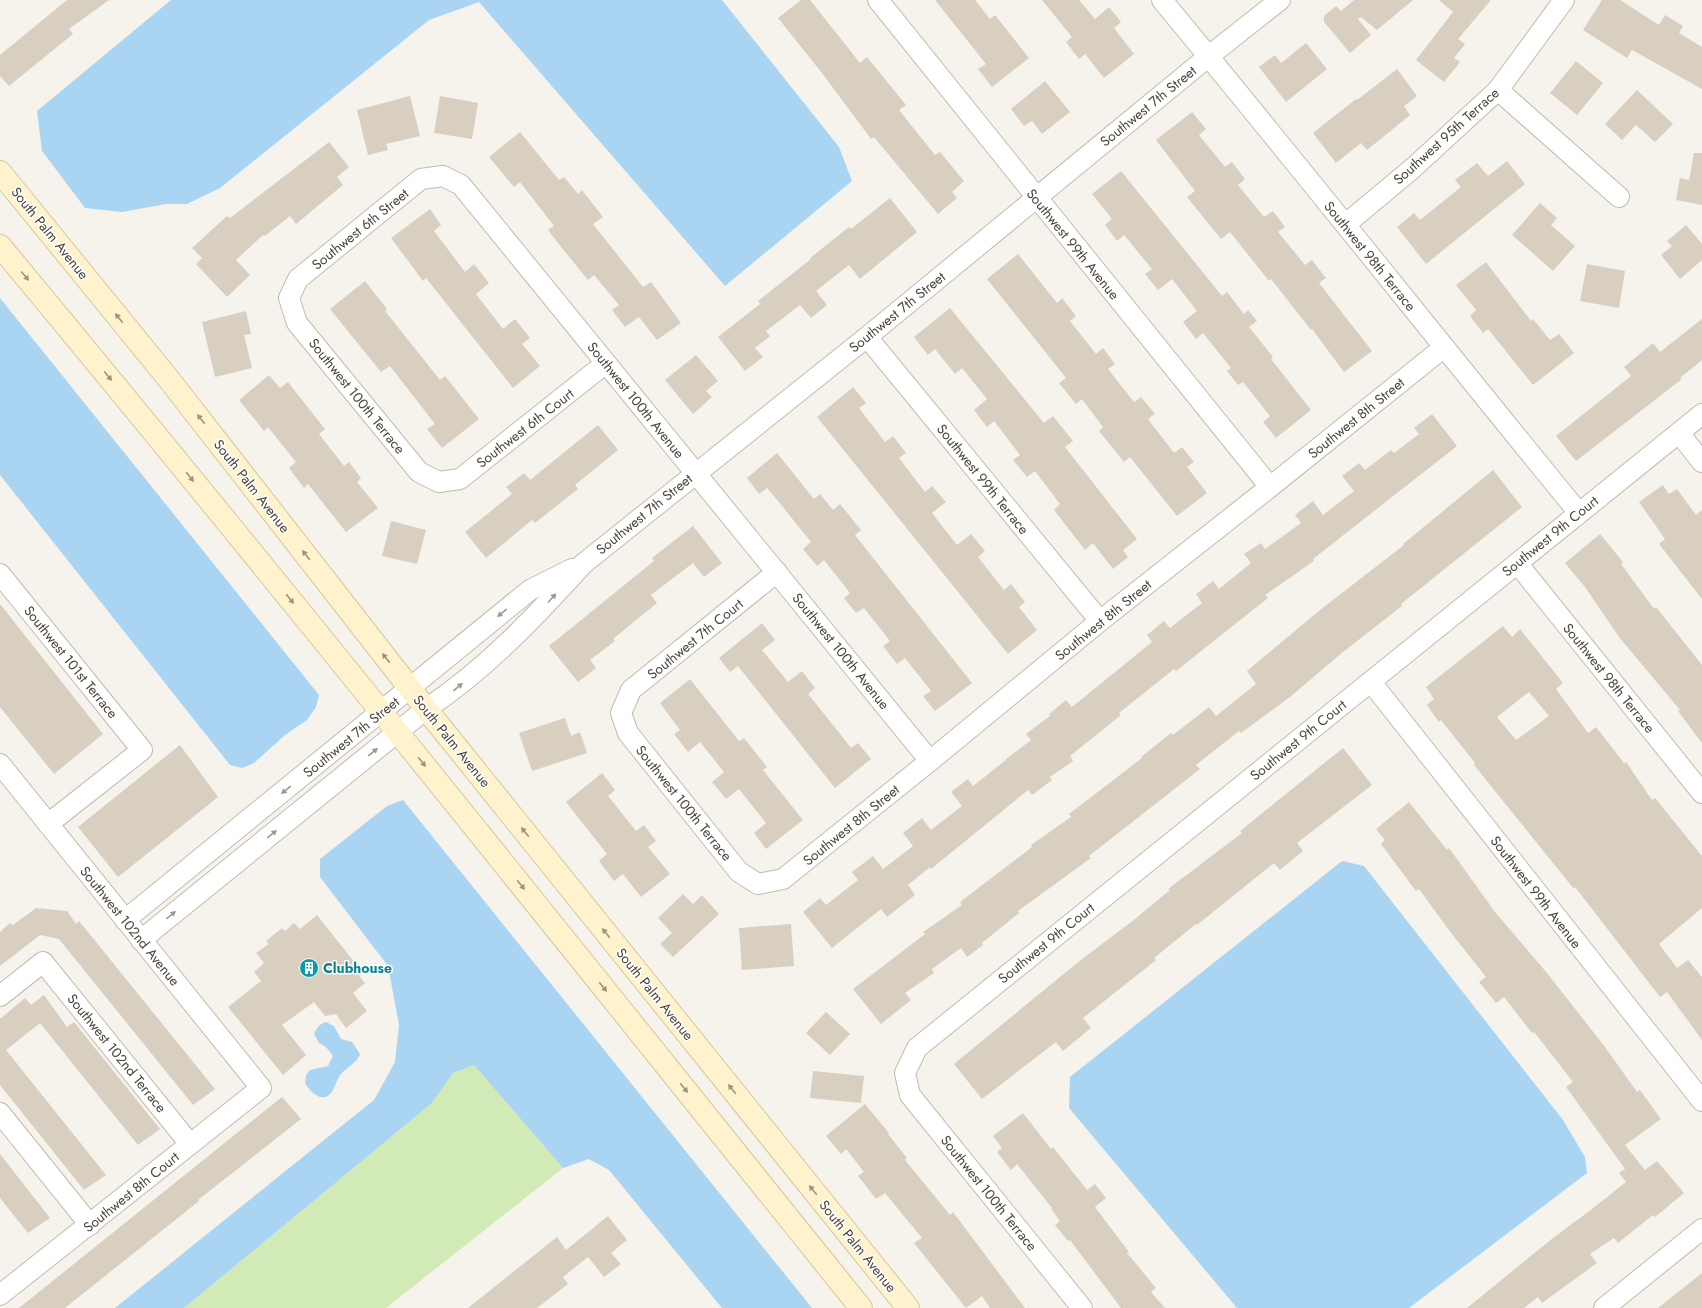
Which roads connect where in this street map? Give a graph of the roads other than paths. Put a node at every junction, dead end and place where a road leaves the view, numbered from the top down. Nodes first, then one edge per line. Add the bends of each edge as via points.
1 (878, 0) edge
2 (1162, 0) edge
3 (1280, 0) edge
4 (1564, 0) edge
5 (1209, 56) junction
6 (1498, 90) junction
7 (0, 172) edge
8 (443, 176) joint
9 (1619, 197) dead end
10 (1036, 198) junction
11 (1346, 224) junction
12 (0, 246) edge
13 (289, 298) joint
14 (867, 337) junction
15 (1443, 348) junction
16 (606, 363) junction
17 (1702, 414) edge
18 (1679, 433) junction
19 (1702, 462) edge
20 (696, 472) junction
21 (439, 482) joint
22 (1270, 487) junction
23 (1578, 512) junction
24 (1517, 563) junction
25 (583, 564) junction
26 (777, 572) junction
27 (0, 574) edge
28 (1100, 622) junction
29 (1371, 682) junction
30 (410, 688) junction
31 (426, 709) junction
32 (381, 712) junction
33 (621, 713) joint
34 (398, 732) junction
35 (930, 761) junction
36 (0, 764) edge
37 (1702, 793) edge
38 (48, 824) junction
39 (239, 828) junction
40 (256, 847) junction
41 (171, 883) junction
42 (758, 884) joint
43 (187, 903) junction
44 (125, 920) junction
45 (141, 940) junction
46 (0, 996) edge
47 (905, 1073) joint
48 (261, 1088) joint
49 (1702, 1102) edge
50 (0, 1113) edge
51 (190, 1144) junction
52 (90, 1225) junction
53 (1702, 1229) edge
54 (0, 1295) edge
55 (861, 1308) edge
56 (908, 1308) edge
57 (1082, 1308) edge
58 (1604, 1308) edge

1 - 10 street, Southwest 99th Avenue
2 - 5 street, Southwest 98th Terrace
3 - 5 street, Southwest 7th Street
4 - 6 street, Southwest 95th Terrace
5 - 10 street, Southwest 7th Street
5 - 11 street, Southwest 98th Terrace
6 - 9 street
6 - 11 street, Southwest 95th Terrace via 1413,168
30 -> 7 main road, South Palm Avenue via 167,377
8 - 13 street, Southwest 6th Street via 421,179 298,279
8 - 16 street, Southwest 100th Avenue via 461,185
10 - 14 street, Southwest 7th Street
10 - 22 street, Southwest 99th Avenue
11 - 15 street, Southwest 98th Terrace
12 -> 32 main road
13 - 21 street, Southwest 100th Terrace via 297,323 419,472
14 - 20 street, Southwest 7th Street
14 - 28 street, Southwest 99th Terrace
15 - 22 street, Southwest 8th Street
15 - 23 street, Southwest 98th Terrace
16 - 20 street, Southwest 100th Avenue
16 - 21 street, Southwest 6th Court via 460,479
17 - 18 street, Southwest 9th Court
18 - 19 street
18 - 23 street, Southwest 9th Court
20 - 25 street, Southwest 7th Street
20 - 26 street, Southwest 100th Avenue
22 - 28 street, Southwest 8th Street
23 - 24 street, Southwest 9th Court
24 - 29 street, Southwest 9th Court
24 - 37 street, Southwest 98th Terrace
25 -> 30 street, Southwest 7th Street via 530,590
31 -> 25 street, Southwest 7th Street via 455,690 504,646
26 - 33 street, Southwest 7th Court via 631,690
26 - 35 street, Southwest 100th Avenue
27 - 38 street, Southwest 101st Terrace via 142,750
28 - 35 street, Southwest 8th Street
29 - 47 street, Southwest 9th Court via 917,1048
29 - 49 street, Southwest 99th Avenue
30 - 31 main road, South Palm Avenue
30 - 32 street, Southwest 7th Street
31 - 34 street, Southwest 7th Street
56 -> 31 main road, South Palm Avenue
32 - 34 main road
32 -> 39 street, Southwest 7th Street
33 - 42 street, Southwest 100th Terrace via 628,733 739,872
40 -> 34 street, Southwest 7th Street
34 -> 55 main road
35 - 42 street, Southwest 8th Street via 783,879
36 - 38 street, Southwest 102nd Avenue
38 - 44 street, Southwest 102nd Avenue
39 - 40 street
39 - 41 street, Southwest 7th Street
40 - 43 street, Southwest 7th Street
41 - 43 street
41 - 44 street, Southwest 7th Street
45 -> 43 street, Southwest 7th Street
44 - 45 street, Southwest 102nd Avenue
45 - 48 street, Southwest 102nd Avenue
46 - 51 street, Southwest 102nd Terrace via 43,962
47 - 57 street, Southwest 100th Terrace via 910,1095
48 - 51 street, Southwest 8th Court
50 - 52 street
51 - 52 street, Southwest 8th Court
52 - 54 street, Southwest 8th Court
53 - 58 street

